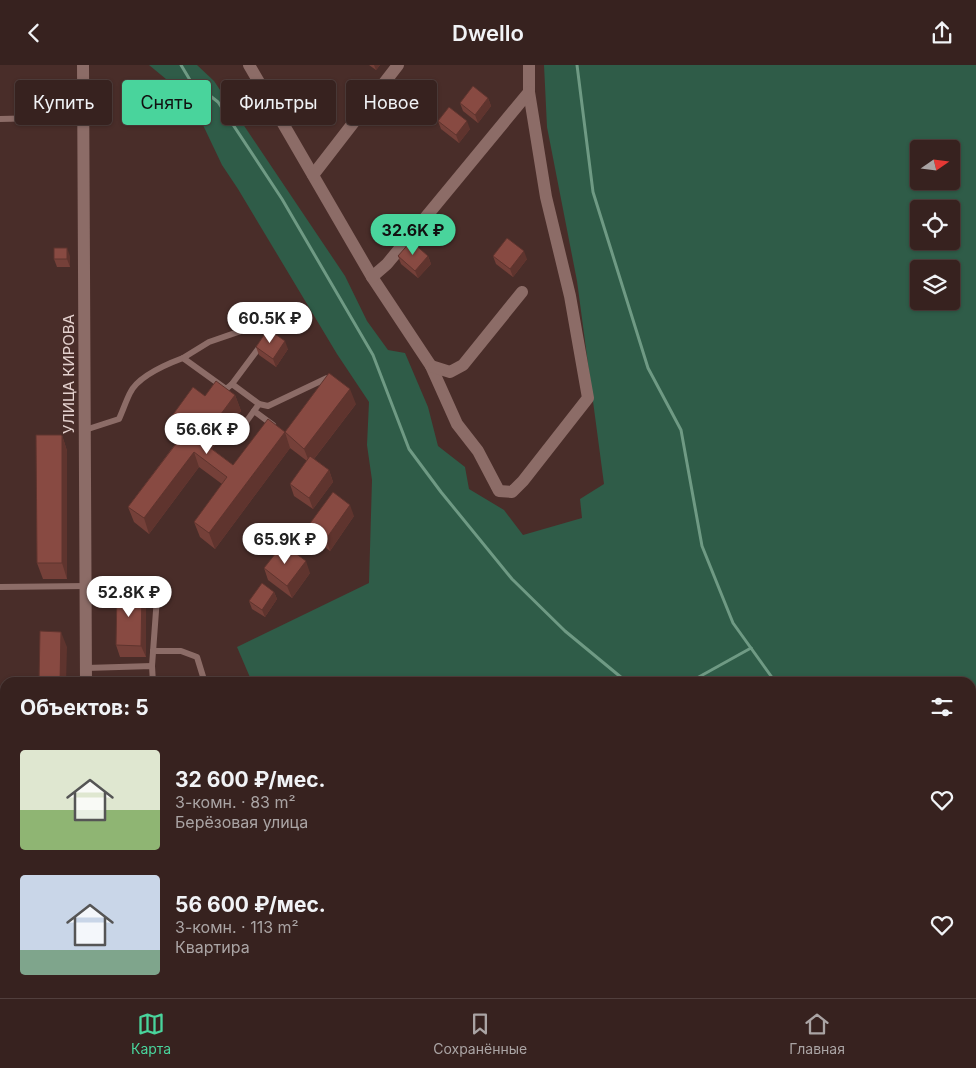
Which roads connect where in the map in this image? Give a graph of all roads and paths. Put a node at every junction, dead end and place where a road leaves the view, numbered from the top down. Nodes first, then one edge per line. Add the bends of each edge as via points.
1 (83, 65) edge
2 (249, 65) edge
3 (398, 65) edge
4 (529, 65) edge
5 (83, 80) edge
6 (529, 93) junction
7 (0, 119) edge
8 (15, 119) edge
9 (84, 125) edge
10 (313, 175) junction
11 (372, 277) junction
12 (522, 293) dead end
13 (183, 358) junction
14 (430, 366) junction
15 (327, 378) edge
16 (232, 384) junction
17 (259, 404) junction
18 (254, 411) junction
19 (246, 422) dead end
20 (276, 428) edge
21 (85, 430) junction
22 (86, 586) junction
23 (0, 587) edge
24 (157, 597) dead end
25 (153, 651) junction
26 (152, 666) junction
27 (86, 667) junction
28 (86, 677) edge
29 (153, 677) edge
30 (203, 677) edge

1 - 5 street, УЛИЦА КИРОВА
2 - 10 street
3 - 10 street
4 - 6 street
6 - 11 street via 387,264
6 - 14 street via 546,197 570,296 588,398 523,481 512,492 500,491 478,451 458,424
7 - 8 lane
9 - 21 street, УЛИЦА КИРОВА
10 - 11 street
11 - 14 street
12 - 14 street via 463,365 450,372
13 - 16 lane via 226,389
13 - 16 lane via 209,342 261,324 269,334
13 - 21 lane via 163,365 130,391 119,419
15 - 17 lane via 268,406
16 - 17 lane
17 - 18 lane
18 - 19 lane
18 - 20 lane
21 - 22 street, УЛИЦА КИРОВА
22 - 23 lane
22 - 27 street, УЛИЦА КИРОВА
24 - 25 lane
25 - 26 lane
25 - 30 lane via 181,651 197,657
26 - 27 lane
26 - 29 lane
27 - 28 street, УЛИЦА КИРОВА

